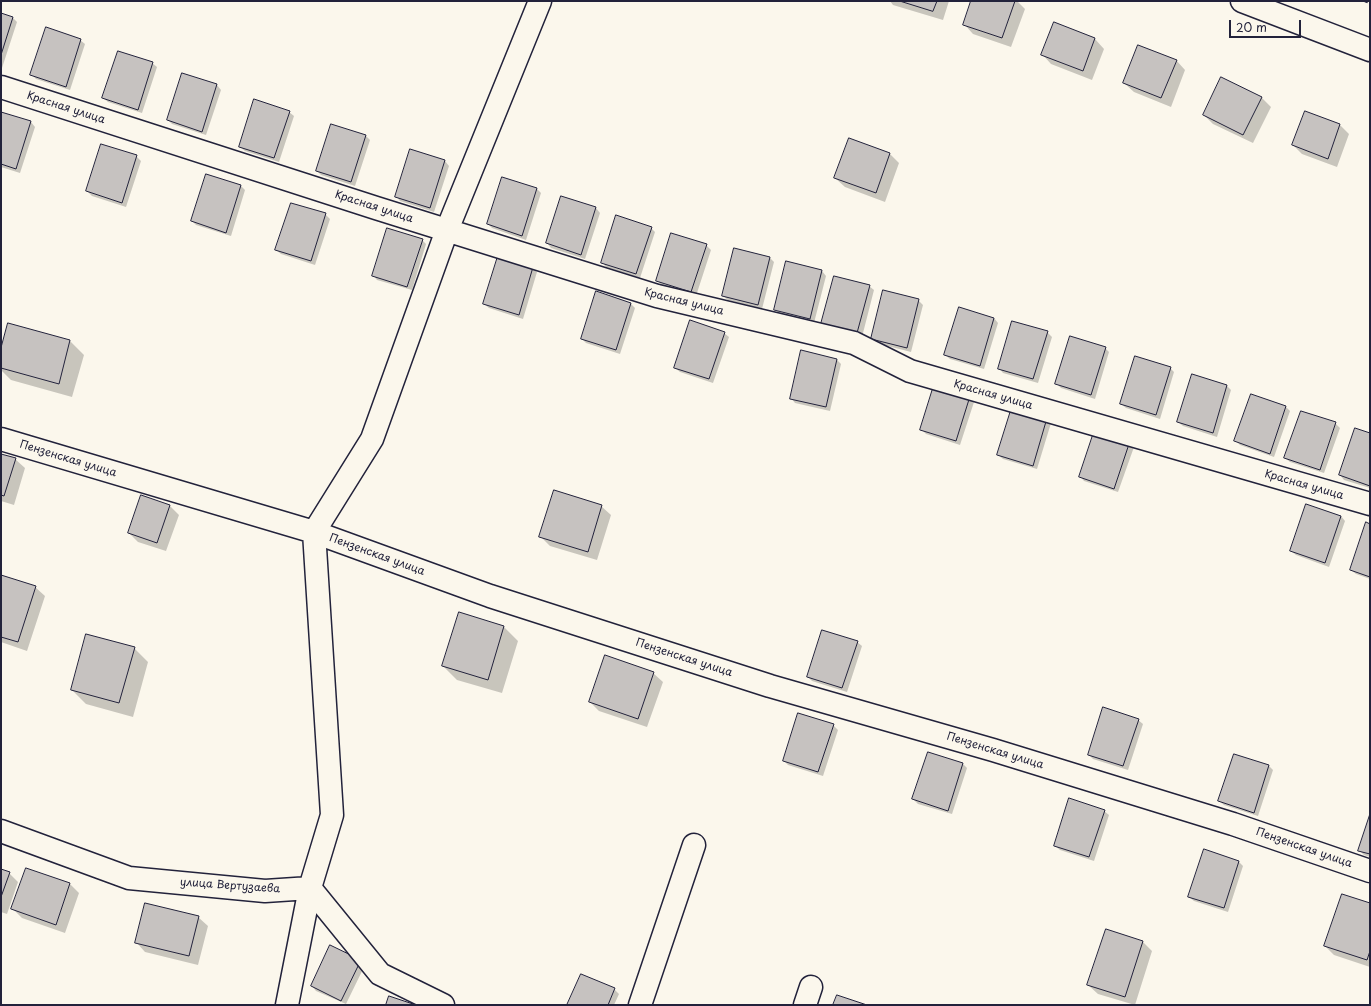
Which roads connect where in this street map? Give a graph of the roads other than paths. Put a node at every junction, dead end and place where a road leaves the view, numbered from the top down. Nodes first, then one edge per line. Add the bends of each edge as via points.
1 (540, 1) edge
2 (1242, 1) edge
3 (1370, 50) edge
4 (1, 87) edge
5 (447, 230) junction
6 (1, 439) edge
7 (1370, 504) edge
8 (314, 532) junction
9 (1, 831) edge
10 (694, 845) dead end
11 (1370, 871) edge
12 (310, 888) junction
13 (287, 1005) edge
14 (443, 1005) edge
15 (640, 1005) edge

1 - 5 street
2 - 3 street
4 - 5 street, Красная улица
5 - 7 street, Красная улица via 657,296 854,343 910,371
5 - 8 street via 372,439
6 - 8 street, Пензенская улица
8 - 11 street, Пензенская улица via 497,599 770,686 993,750 1210,817
8 - 12 street via 332,815
9 - 12 street, улица Вертузаева via 129,878 265,891
10 - 15 street
12 - 13 street
12 - 14 street via 380,974

